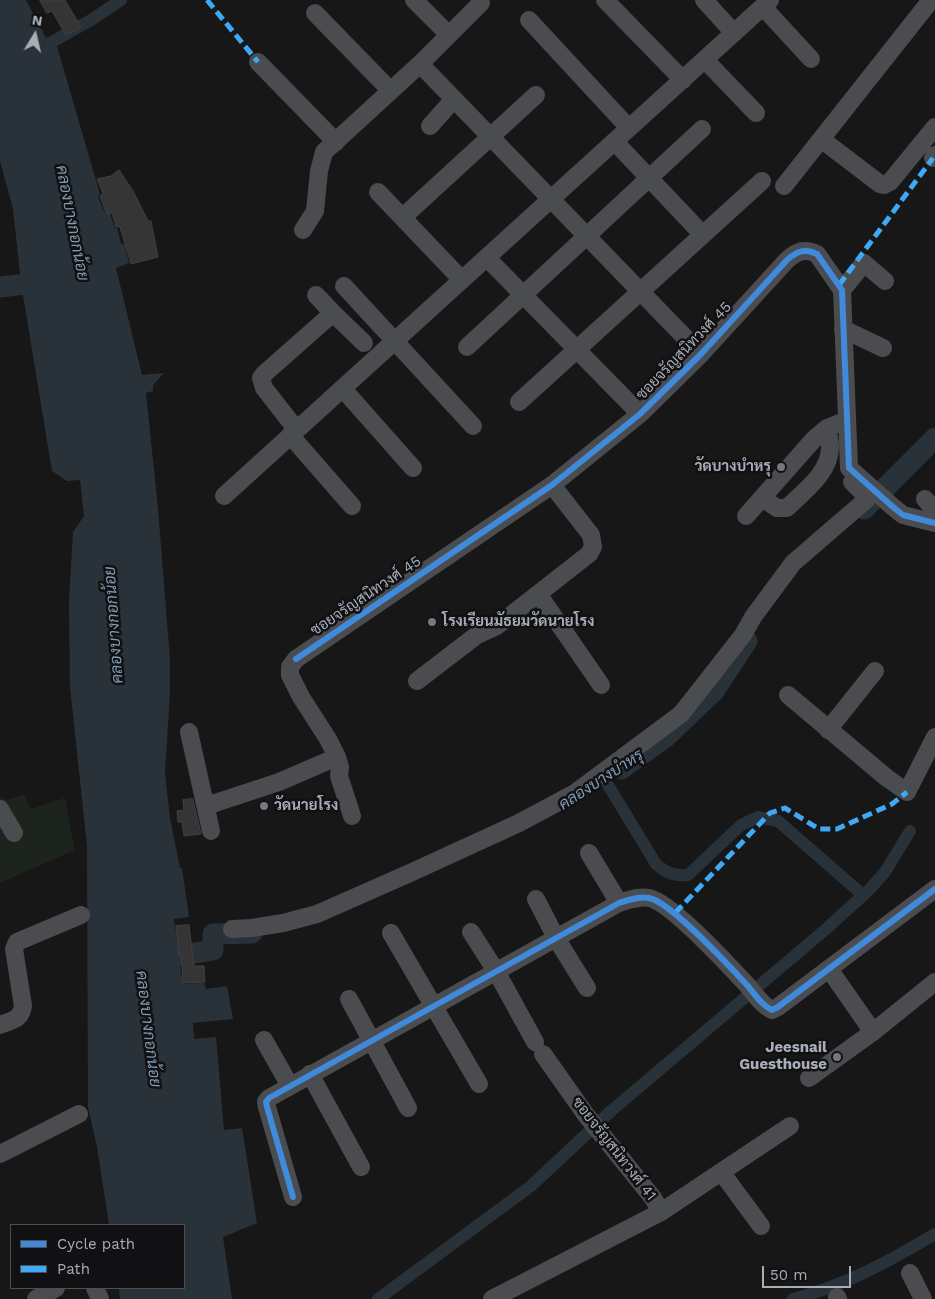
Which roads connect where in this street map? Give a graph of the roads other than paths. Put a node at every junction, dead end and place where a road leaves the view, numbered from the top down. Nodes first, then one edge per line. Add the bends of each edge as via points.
1 (414, 0) edge
2 (605, 0) edge
3 (704, 0) edge
4 (931, 0) edge
5 (481, 3) dead end
6 (766, 3) edge
7 (315, 13) dead end
8 (529, 20) dead end
9 (734, 33) junction
10 (449, 35) junction
11 (810, 59) dead end
12 (705, 60) junction
13 (258, 62) dead end
14 (420, 64) junction
15 (683, 80) junction
16 (390, 90) junction
17 (536, 95) dead end
18 (454, 99) junction
19 (756, 113) dead end
20 (430, 126) dead end
21 (935, 127) edge
22 (629, 128) junction
23 (702, 129) dead end
24 (490, 136) junction
25 (821, 139) junction
26 (336, 142) junction
27 (614, 142) junction
28 (649, 179) junction
29 (762, 181) dead end
30 (784, 186) dead end
31 (378, 192) dead end
32 (552, 200) junction
33 (403, 217) junction
34 (303, 230) dead end
35 (703, 235) junction
36 (587, 236) junction
37 (487, 258) junction
38 (462, 280) junction
39 (884, 281) dead end
40 (344, 286) dead end
41 (842, 290) junction
42 (641, 292) junction
43 (316, 295) dead end
44 (524, 295) junction
45 (333, 313) junction
46 (843, 330) junction
47 (394, 341) junction
48 (364, 343) dead end
49 (467, 347) dead end
50 (883, 348) dead end
51 (577, 350) junction
52 (701, 354) junction
53 (343, 389) junction
54 (519, 402) dead end
55 (640, 414) junction
56 (846, 420) junction
57 (473, 426) dead end
58 (827, 428) junction
59 (293, 432) junction
60 (413, 468) dead end
61 (851, 470) junction
62 (552, 484) junction
63 (224, 496) dead end
64 (762, 498) junction
65 (352, 506) dead end
66 (746, 516) dead end
67 (935, 523) edge
68 (539, 595) junction
69 (875, 671) dead end
70 (417, 681) dead end
71 (601, 685) dead end
72 (788, 695) dead end
73 (828, 730) junction
74 (189, 732) dead end
75 (935, 738) edge
76 (337, 757) junction
77 (206, 806) junction
78 (0, 809) edge
79 (352, 816) dead end
80 (212, 831) dead end
81 (14, 833) dead end
82 (589, 853) dead end
83 (935, 889) edge
84 (536, 899) dead end
85 (619, 903) junction
86 (81, 915) dead end
87 (232, 930) dead end
88 (471, 932) dead end
89 (392, 934) dead end
90 (556, 938) junction
91 (828, 970) junction
92 (496, 971) junction
93 (935, 982) edge
94 (587, 988) dead end
95 (348, 999) dead end
96 (434, 1006) junction
97 (0, 1025) edge
98 (873, 1032) junction
99 (264, 1040) dead end
100 (372, 1040) junction
101 (310, 1074) junction
102 (809, 1078) dead end
103 (479, 1084) dead end
104 (290, 1086) junction
105 (408, 1108) dead end
106 (79, 1114) dead end
107 (790, 1126) dead end
108 (0, 1154) edge
109 (361, 1167) dead end
110 (722, 1173) junction
111 (293, 1197) dead end
112 (661, 1212) junction
113 (761, 1226) dead end
114 (910, 1272) dead end
115 (54, 1289) edge
116 (36, 1299) edge
117 (492, 1299) edge
118 (923, 1299) edge

1 - 10 street
2 - 15 street
3 - 9 street
4 - 25 street
5 - 10 street
6 - 9 street
6 - 11 street
7 - 16 street
8 - 22 street
9 - 12 street
10 - 14 street
12 - 15 street
12 - 19 street
13 - 26 street
14 - 16 street
14 - 18 street
15 - 22 street
16 - 26 street
17 - 24 street
18 - 20 street
18 - 24 street
21 - 25 street via 890,182 884,185
22 - 27 street
23 - 28 street
24 - 32 street
24 - 33 street
25 - 30 street
26 - 34 street via 321,159 315,211
27 - 28 street
27 - 32 street
28 - 35 street
28 - 36 street
29 - 35 street
31 - 33 street
32 - 36 street
32 - 37 street
33 - 38 street
35 - 42 street
36 - 42 street
36 - 44 street
37 - 38 street
37 - 44 street
38 - 47 street
39 - 41 street via 864,263
40 - 47 street
41 - 46 street
41 - 52 street, ซอยจรัญสนิทวงศ์ 45 via 817,254 803,250 796,253
42 - 51 street
42 - 52 street
43 - 45 street
44 - 49 street
44 - 51 street
45 - 48 street
45 - 59 street via 261,378 264,388
46 - 50 street
46 - 56 street
47 - 53 street
47 - 57 street
51 - 54 street
51 - 55 street
52 - 55 street, ซอยจรัญสนิทวงศ์ 45
53 - 59 street
53 - 60 street
55 - 62 street, ซอยจรัญสนิทวงศ์ 45
56 - 58 street
56 - 61 street
58 - 64 street
58 - 64 street via 829,458 819,476 787,508 777,508
59 - 63 street
59 - 65 street
61 - 67 street via 903,515
61 - 87 street via 848,475 866,500 793,563 752,617 743,635 681,714 613,766 575,793 518,823 318,914
62 - 68 street via 586,528 593,547 590,554
62 - 76 street, ซอยจรัญสนิทวงศ์ 45 via 296,659 290,667 290,676
64 - 66 street
68 - 70 street via 497,626 477,635
68 - 71 street
69 - 73 street
72 - 73 street
73 - 75 street via 908,792
74 - 77 street
76 - 77 street via 279,782
76 - 79 street via 339,776
77 - 80 street
78 - 81 street
82 - 85 street
83 - 91 street
84 - 90 street
85 - 90 street
85 - 91 street via 650,898 675,912 772,1010
86 - 97 street via 17,942 14,949 22,1012 18,1018
88 - 92 street, ซอยจรัญสนิทวงศ์ 41
89 - 96 street
90 - 92 street
90 - 94 street
91 - 98 street
92 - 96 street
92 - 112 street, ซอยจรัญสนิทวงศ์ 41 via 539,1048
93 - 98 street
95 - 100 street
96 - 100 street
96 - 103 street
98 - 102 street
99 - 104 street
100 - 101 street
100 - 105 street
101 - 104 street
101 - 109 street
104 - 111 street via 266,1102
106 - 108 street
107 - 110 street
110 - 112 street
110 - 113 street
112 - 117 street, ซอยจรัญสนิทวงศ์ 41
114 - 118 street
115 - 116 street

